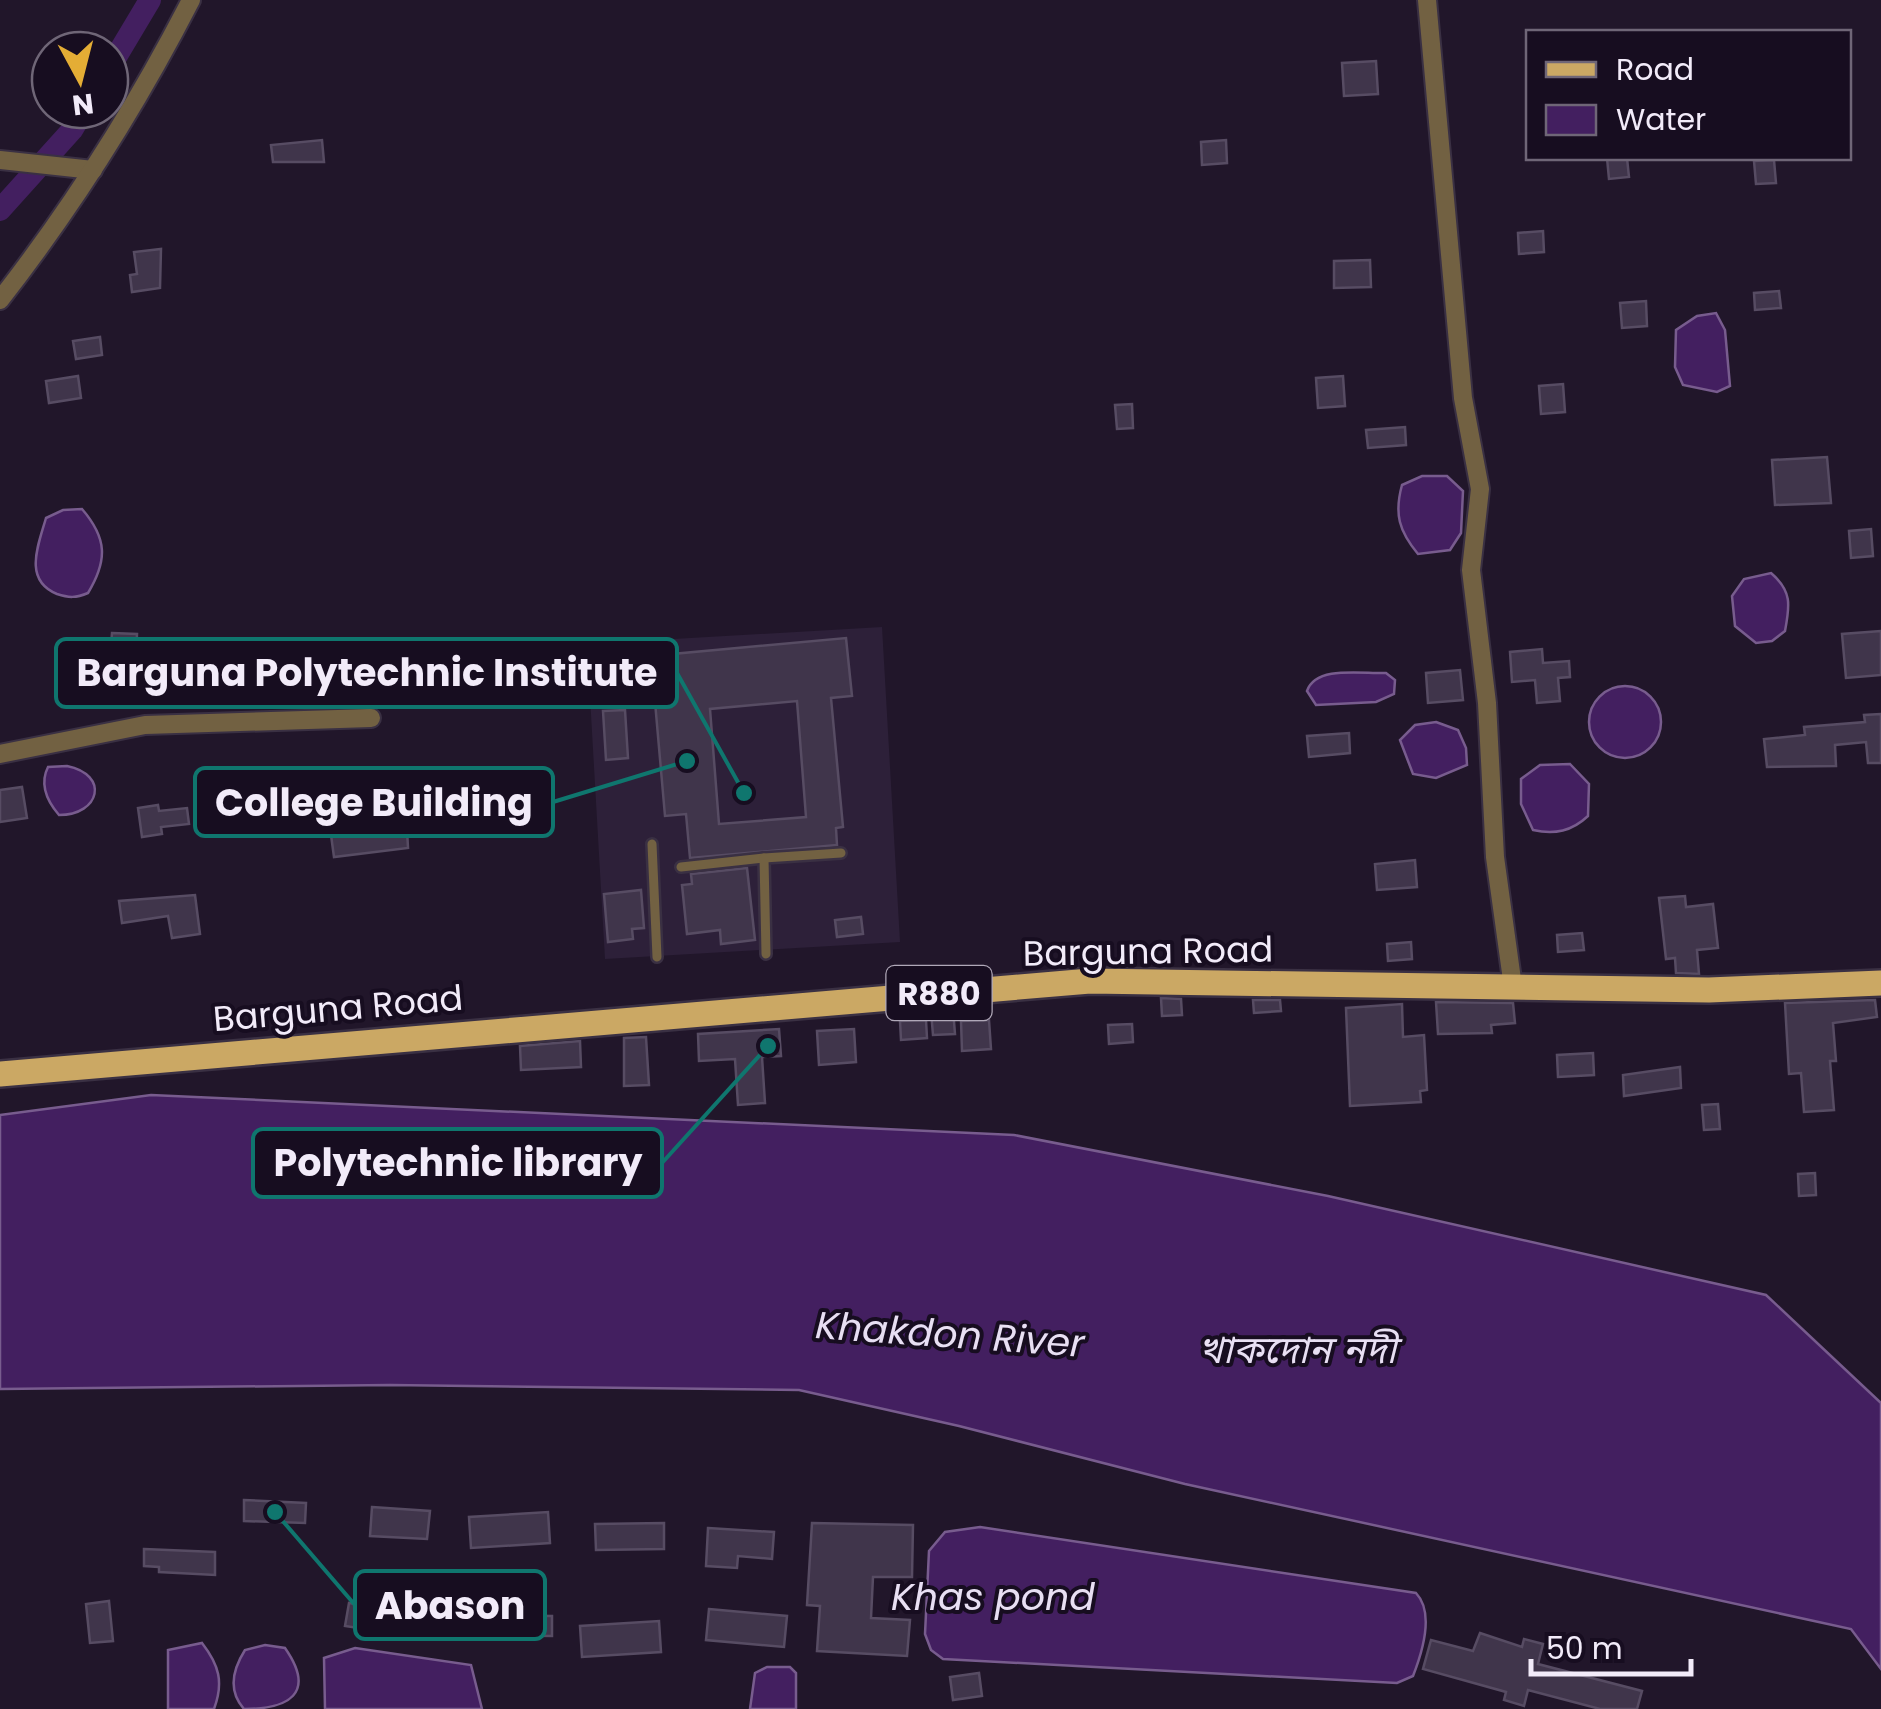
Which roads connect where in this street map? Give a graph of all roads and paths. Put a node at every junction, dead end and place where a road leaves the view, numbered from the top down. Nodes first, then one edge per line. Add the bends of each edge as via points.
1 (190, 0) edge
2 (1428, 0) edge
3 (0, 160) edge
4 (93, 170) junction
5 (0, 300) edge
6 (372, 718) dead end
7 (0, 754) edge
8 (652, 844) dead end
9 (841, 853) dead end
10 (764, 858) junction
11 (681, 867) dead end
12 (766, 954) dead end
13 (657, 957) dead end
14 (1881, 983) edge
15 (1513, 987) junction
16 (0, 1074) edge

1 - 4 street via 137,105
2 - 15 street via 1464,398 1480,489 1470,570
3 - 4 street
4 - 5 street
6 - 7 street via 145,726
8 - 13 lane
9 - 10 lane
10 - 11 lane
10 - 12 lane
14 - 15 main road, Barguna Road / R880 via 1709,990
15 - 16 main road, Barguna Road / R880 via 1090,981

